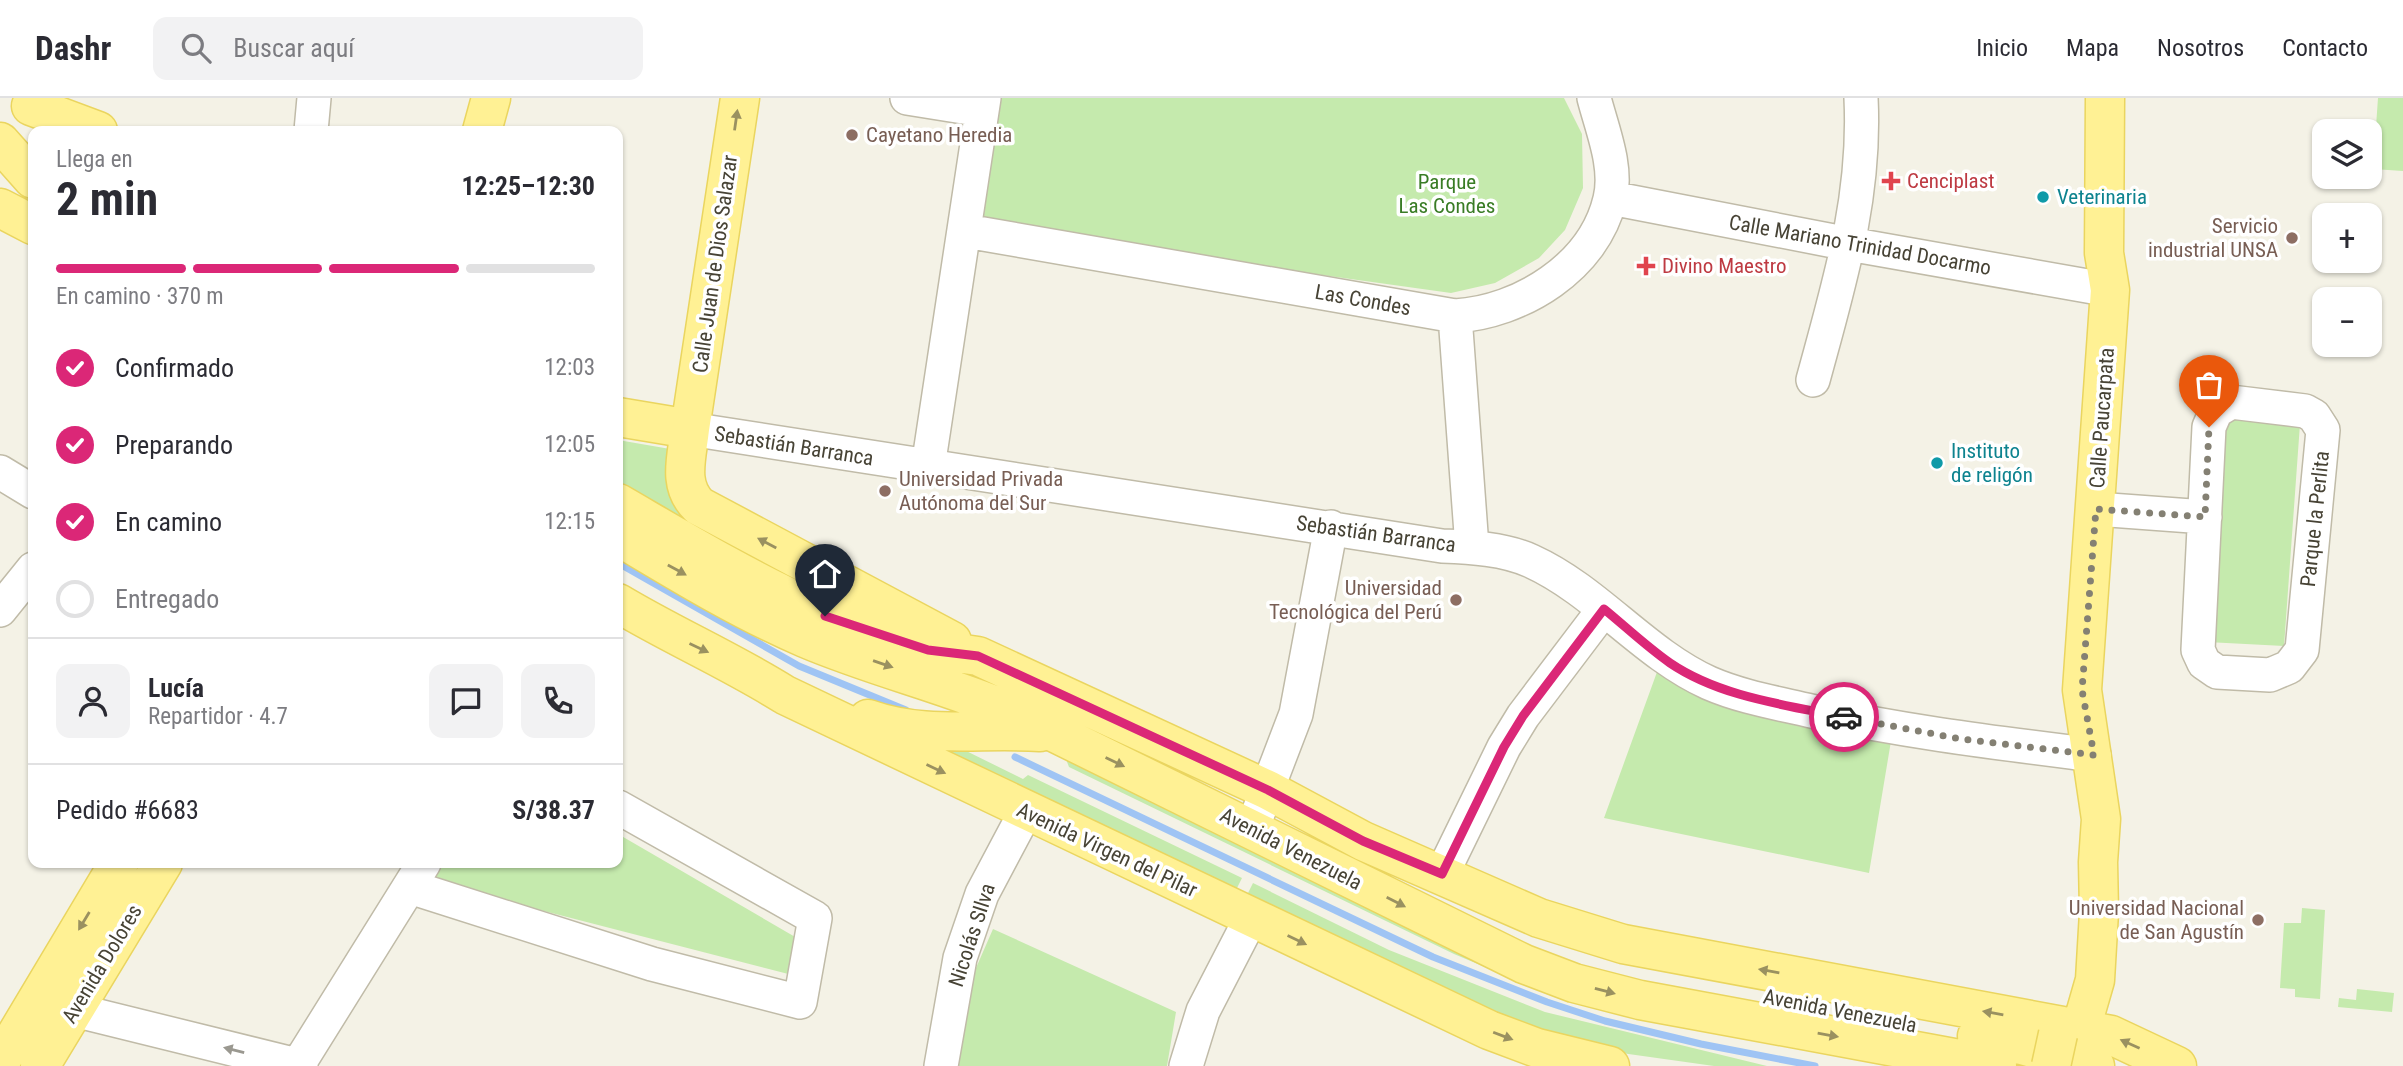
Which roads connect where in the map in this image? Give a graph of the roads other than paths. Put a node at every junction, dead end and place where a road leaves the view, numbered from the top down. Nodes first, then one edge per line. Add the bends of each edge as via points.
1 (314, 98) edge
2 (491, 98) edge
3 (740, 98) edge
4 (907, 98) edge
5 (1594, 98) edge
6 (1861, 98) edge
7 (2105, 98) edge
8 (22, 102) edge
9 (983, 104) edge
10 (64, 126) edge
11 (86, 126) edge
12 (311, 126) edge
13 (483, 126) edge
14 (0, 131) edge
15 (0, 142) edge
16 (28, 146) edge
17 (28, 173) edge
18 (1611, 198) junction
19 (0, 208) edge
20 (28, 222) edge
21 (965, 231) junction
22 (1849, 244) junction
23 (2110, 290) junction
24 (1455, 316) junction
25 (1813, 380) dead end
26 (623, 418) edge
27 (690, 429) junction
28 (929, 467) junction
29 (0, 472) edge
30 (28, 489) edge
31 (623, 506) edge
32 (2096, 509) junction
33 (2205, 517) junction
34 (1331, 527) junction
35 (623, 539) edge
36 (1472, 547) junction
37 (28, 575) edge
38 (623, 606) edge
39 (1604, 609) junction
40 (0, 610) edge
41 (978, 656) junction
42 (746, 670) junction
43 (1053, 733) junction
44 (2094, 755) junction
45 (1268, 790) junction
46 (623, 810) edge
47 (1026, 811) junction
48 (1252, 829) junction
49 (1363, 841) junction
50 (117, 868) edge
51 (159, 868) edge
52 (1442, 874) junction
53 (417, 875) edge
54 (1251, 918) junction
55 (59, 1000) junction
56 (2071, 1046) edge
57 (0, 1062) edge
58 (40, 1066) edge
59 (299, 1066) edge
60 (941, 1066) edge
61 (1186, 1066) edge
62 (1610, 1066) edge
63 (1997, 1066) edge
64 (2177, 1066) edge

1 - 12 street
2 - 13 main road
27 -> 3 main road, Calle Juan de Dios Salazar
4 - 9 street
5 - 18 street, Las Condes via 1609,157
6 - 22 street via 1863,143
7 - 23 main road, Calle Paucarpata via 2104,253
8 - 10 main road
8 - 11 main road
9 - 21 street
14 - 16 main road
15 - 17 main road
18 - 22 street, Calle Mariano Trinidad Docarmo
18 - 24 street, Las Condes via 1581,253 1552,281 1526,299 1476,315
19 - 20 main road
21 - 24 street, Las Condes
21 - 28 street
22 - 23 street, Calle Mariano Trinidad Docarmo
22 - 25 street
23 - 32 main road, Calle Paucarpata
24 - 36 street
26 - 27 main road, Sebastián Barranca
27 - 28 street, Sebastián Barranca
41 -> 27 main road, Calle Juan de Dios Salazar via 699,506 684,482
28 - 34 street, Sebastián Barranca
29 - 30 street
31 - 41 main road, Avenida Venezuela via 825,616 928,650
32 - 33 street
32 - 44 main road, Calle Paucarpata via 2082,690
33 - 33 street, Parque la Perlita via 2198,650 2204,663 2217,672 2281,673 2302,650 2323,440 2323,430 2314,416 2231,402 2216,411 2209,427
34 - 36 street, Sebastián Barranca
34 - 45 street via 1296,714
35 -> 43 main road, Avenida Venezuela via 807,638 950,687
36 - 39 street, Sebastián Barranca via 1528,560
37 - 40 street
38 -> 42 main road, Avenida Virgen del Pilar via 670,635
39 - 44 street, Sebastián Barranca via 1671,664 1751,697 1912,731
39 - 52 street via 1504,747
41 - 45 main road, Avenida Venezuela
42 - 43 main road via 901,730
42 -> 47 main road, Avenida Virgen del Pilar via 785,695
43 -> 48 main road, Avenida Venezuela
44 - 56 main road, Calle Paucarpata via 2101,819 2095,980
45 - 48 street
45 - 49 main road, Avenida Venezuela
46 - 53 street via 815,918 800,1002 653,964
47 - 54 main road, Avenida Virgen del Pilar
47 - 60 street, Nicolás SIlva via 982,894 960,958
48 -> 63 main road, Avenida Venezuela via 1476,942 1574,982 1640,1000
49 - 52 main road, Avenida Venezuela
49 - 56 main road, Avenida Venezuela via 1391,867 1485,919 1583,958 1663,978 2022,1045
50 -> 55 main road, Avenida Dolores
51 - 55 main road, Avenida Dolores
56 -> 52 main road, Avenida Venezuela via 1623,944 1539,918
53 - 59 street
54 - 61 street via 1203,1011
54 -> 62 main road, Avenida Virgen del Pilar via 1489,1030 1537,1048
55 - 57 main road, Avenida Dolores
55 - 58 main road, Avenida Dolores
59 -> 55 street
64 -> 56 main road via 2111,1035

